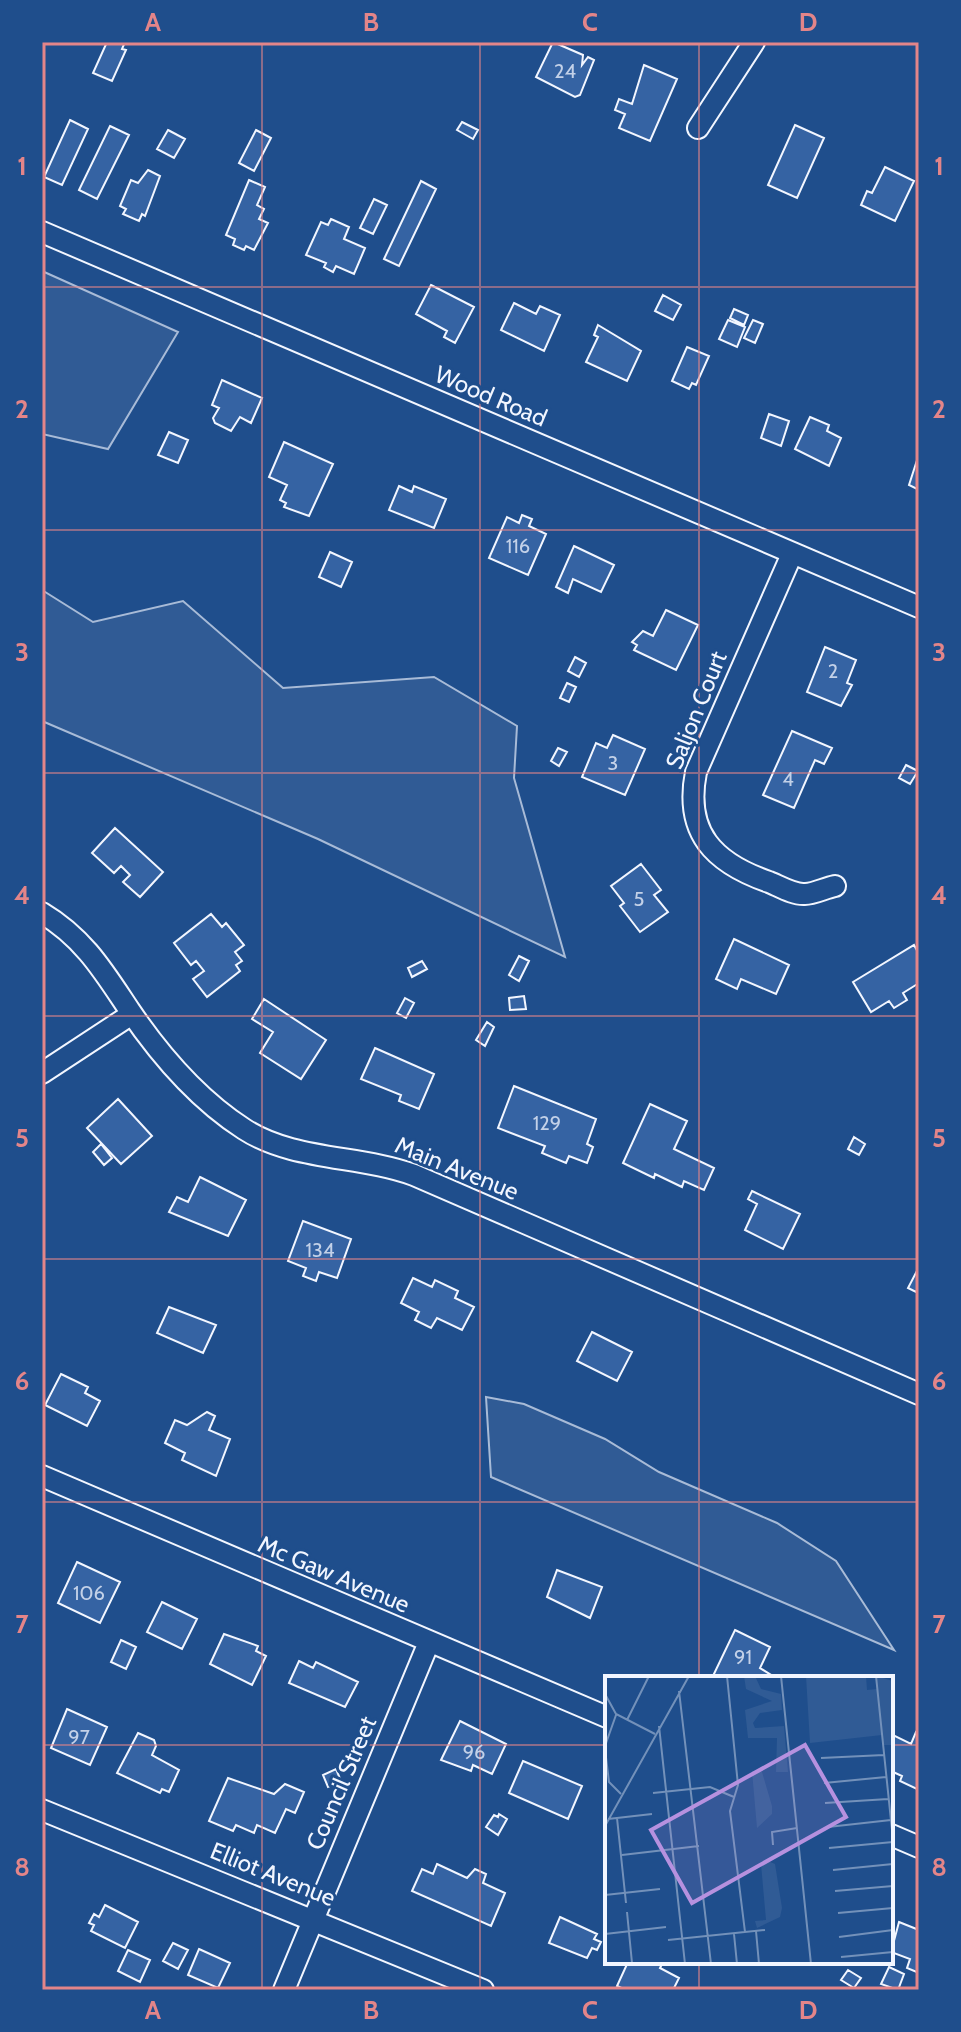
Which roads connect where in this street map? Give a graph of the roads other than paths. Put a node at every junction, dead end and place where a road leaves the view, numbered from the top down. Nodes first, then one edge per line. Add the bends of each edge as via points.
1 (754, 42) edge
2 (698, 128) dead end
3 (42, 232) edge
4 (792, 554) junction
5 (919, 607) edge
6 (835, 886) dead end
7 (42, 913) edge
8 (132, 1014) junction
9 (42, 1073) edge
10 (919, 1394) edge
11 (42, 1476) edge
12 (429, 1642) junction
13 (605, 1716) edge
14 (42, 1810) edge
15 (893, 1836) edge
16 (919, 1847) edge
17 (313, 1918) junction
18 (284, 1990) edge
19 (483, 1990) edge

1 - 2 street
3 - 4 street, Wood Road
4 - 5 street, Wood Road
4 - 6 street, Saljon Court via 696,772 695,822 704,842 742,873 803,895
7 - 8 street, Main Avenue via 95,957
8 - 9 street
8 - 10 street, Main Avenue via 197,1090 246,1131 283,1146 371,1161 414,1175
11 - 12 street, Mc Gaw Avenue
12 - 13 street, Mc Gaw Avenue
12 - 17 street, Council Street
14 - 17 street, Elliot Avenue
15 - 16 street
17 - 18 street, Council Street
17 - 19 street, Elliot Avenue

